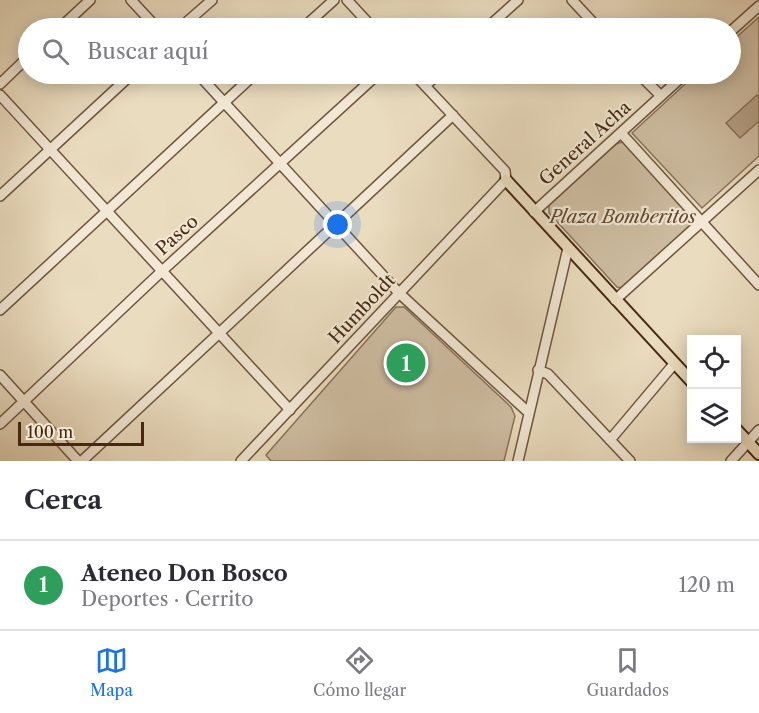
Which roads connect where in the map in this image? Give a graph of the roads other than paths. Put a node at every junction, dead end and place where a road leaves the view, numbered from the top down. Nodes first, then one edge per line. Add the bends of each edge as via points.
1 (90, 0) edge
2 (131, 0) edge
3 (212, 0) edge
4 (334, 0) edge
5 (348, 0) edge
6 (518, 0) edge
7 (572, 0) edge
8 (759, 6) edge
9 (71, 18) edge
10 (148, 18) edge
11 (191, 18) edge
12 (314, 18) edge
13 (364, 18) edge
14 (498, 18) edge
15 (589, 18) edge
16 (741, 22) edge
17 (18, 67) edge
18 (0, 84) edge
19 (121, 84) edge
20 (207, 84) edge
21 (244, 84) edge
22 (367, 84) edge
23 (649, 84) edge
24 (674, 84) edge
25 (425, 86) edge
26 (0, 95) edge
27 (660, 96) junction
28 (224, 102) junction
29 (453, 115) junction
30 (621, 133) junction
31 (50, 149) junction
32 (281, 163) junction
33 (759, 170) edge
34 (506, 180) junction
35 (0, 196) edge
36 (107, 211) junction
37 (534, 212) junction
38 (701, 222) junction
39 (336, 224) junction
40 (568, 248) junction
41 (162, 271) junction
42 (759, 285) edge
43 (399, 293) junction
44 (615, 300) junction
45 (0, 310) edge
46 (220, 333) junction
47 (674, 364) junction
48 (538, 370) junction
49 (0, 375) edge
50 (687, 377) edge
51 (24, 401) junction
52 (290, 410) junction
53 (528, 412) junction
54 (0, 424) edge
55 (759, 430) edge
56 (741, 434) edge
57 (610, 440) junction
58 (748, 441) junction
59 (759, 454) edge
60 (80, 461) edge
61 (242, 461) edge
62 (518, 461) edge
63 (630, 461) edge
64 (731, 461) edge

1 - 9 street
2 - 10 street
3 - 11 street
4 - 12 street
5 - 13 street
6 - 14 street
7 - 15 street
8 - 16 street
17 - 18 street
19 - 31 street
20 - 28 street
21 - 28 street
22 - 32 street, Pasco
23 - 27 street
24 - 27 street, General Acha
25 - 29 street
26 - 31 street
27 - 30 street, General Acha
28 - 32 street
28 - 36 street
29 - 34 street via 505,171
29 - 39 street
30 - 37 street, General Acha
30 - 38 street
31 - 35 street
31 - 36 street
32 - 39 street
32 - 41 street, Pasco
33 - 38 street
34 - 37 main road
34 - 43 street, Humboldt
36 - 41 street
36 - 45 street
37 - 40 main road
38 - 42 street
38 - 44 street
39 - 43 street
39 - 46 street
40 - 44 main road
40 - 48 street
41 - 46 street
41 - 51 street, Pasco
43 - 52 street, Humboldt
43 - 53 street
44 - 47 main road
46 - 52 street
46 - 60 street
47 - 50 main road
47 - 57 street
48 - 53 street
48 - 57 street via 548,374
49 - 51 street
51 - 54 street, Pasco
51 - 60 street
52 - 61 street, Humboldt
53 - 62 street
55 - 58 street
56 - 58 main road
57 - 63 street
58 - 59 main road
58 - 64 street

